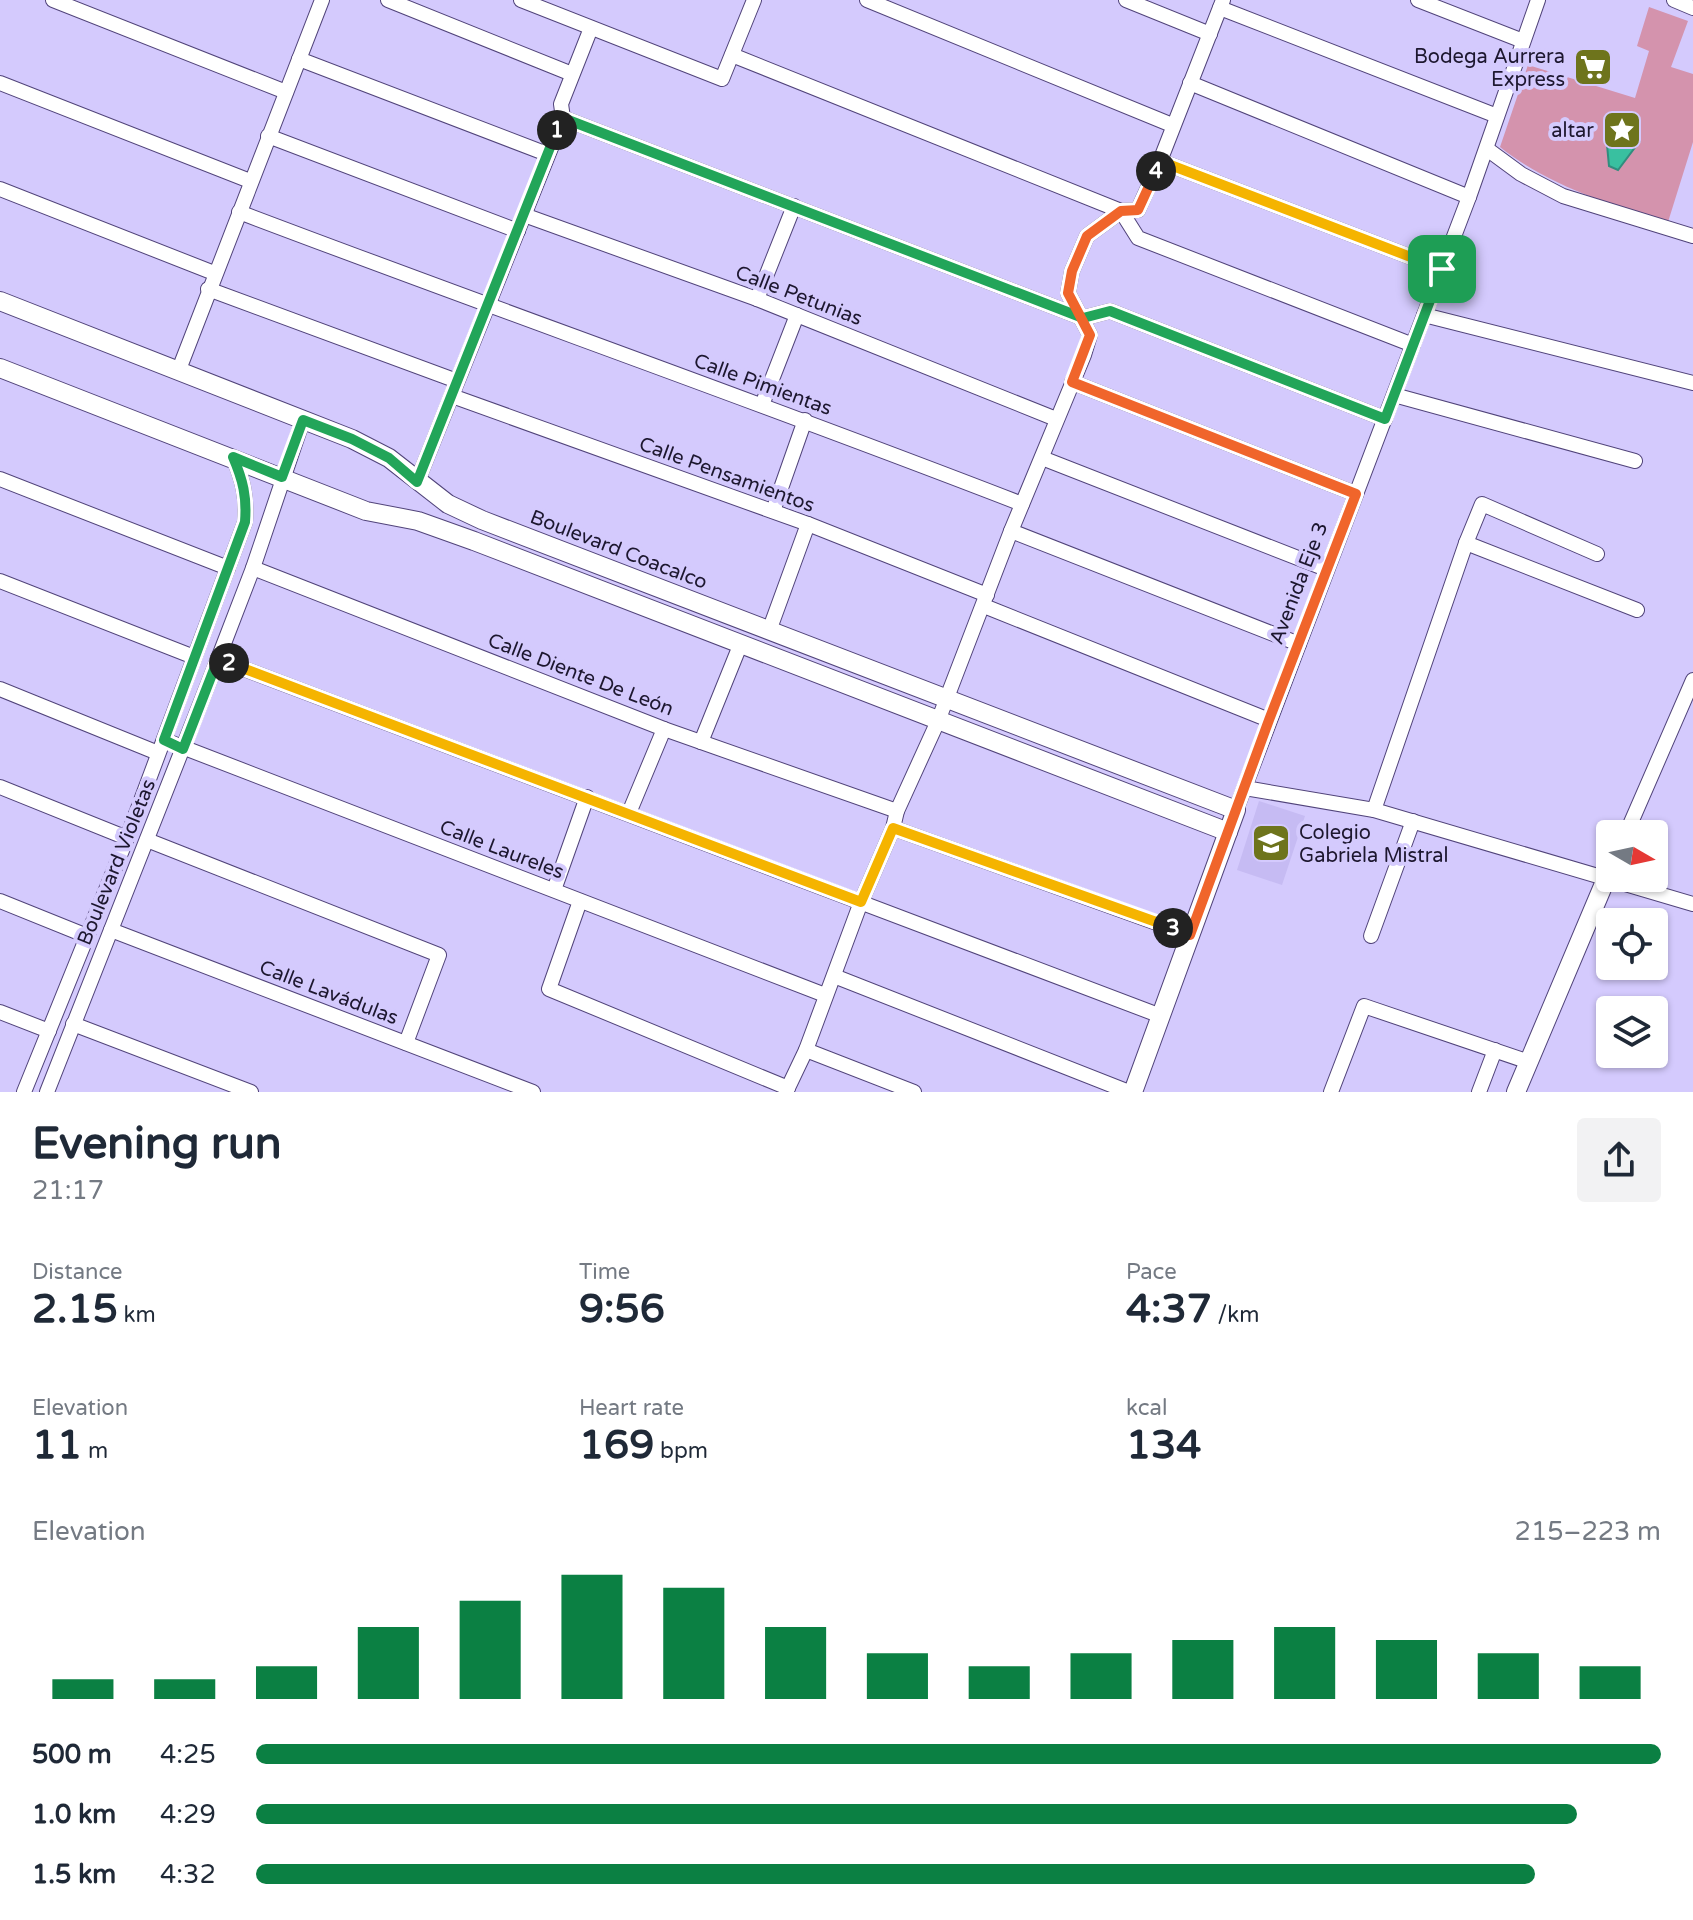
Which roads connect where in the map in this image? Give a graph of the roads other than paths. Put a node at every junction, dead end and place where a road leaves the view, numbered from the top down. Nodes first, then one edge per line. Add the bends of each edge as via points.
1 (53, 0) edge
2 (321, 0) edge
3 (388, 0) edge
4 (521, 0) edge
5 (754, 0) edge
6 (867, 0) edge
7 (1126, 0) edge
8 (1418, 0) edge
9 (1538, 0) edge
10 (1674, 0) edge
11 (1221, 4) edge
12 (1693, 8) edge
13 (591, 28) junction
14 (1210, 34) junction
15 (1523, 41) junction
16 (732, 55) junction
17 (299, 59) junction
18 (572, 74) junction
19 (0, 83) edge
20 (1190, 83) junction
21 (286, 92) junction
22 (1497, 116) junction
23 (563, 118) junction
24 (1172, 125) junction
25 (268, 136) junction
26 (1487, 149) junction
27 (547, 154) junction
28 (1160, 161) junction
29 (250, 181) junction
30 (0, 189) edge
31 (1469, 197) junction
32 (794, 206) junction
33 (1121, 211) junction
34 (239, 212) junction
35 (524, 215) junction
36 (518, 231) junction
37 (1693, 236) edge
38 (1442, 269) junction
39 (214, 273) junction
40 (208, 289) junction
41 (757, 299) junction
42 (0, 301) edge
43 (487, 306) junction
44 (797, 315) junction
45 (1424, 315) junction
46 (1083, 318) junction
47 (1413, 345) junction
48 (0, 368) edge
49 (178, 372) junction
50 (457, 381) junction
51 (1072, 382) junction
52 (1693, 383) edge
53 (1394, 395) junction
54 (452, 396) junction
55 (762, 405) junction
56 (1056, 419) junction
57 (1385, 419) junction
58 (303, 420) junction
59 (805, 420) junction
60 (233, 457) junction
61 (1042, 458) junction
62 (1635, 461) dead end
63 (282, 477) junction
64 (0, 479) edge
65 (417, 482) junction
66 (1356, 494) junction
67 (1022, 504) junction
68 (773, 511) junction
69 (808, 524) junction
70 (1011, 531) junction
71 (1466, 543) junction
72 (1597, 554) dead end
73 (228, 568) junction
74 (253, 568) junction
75 (1326, 569) junction
76 (0, 581) edge
77 (986, 601) junction
78 (1637, 610) dead end
79 (769, 631) junction
80 (741, 643) junction
81 (1299, 644) junction
82 (194, 657) junction
83 (218, 659) junction
84 (1693, 680) edge
85 (0, 689) edge
86 (946, 699) junction
87 (1269, 720) junction
88 (938, 721) junction
89 (664, 729) junction
90 (701, 742) junction
91 (161, 746) junction
92 (183, 749) junction
93 (0, 787) edge
94 (1245, 788) junction
95 (587, 797) junction
96 (1236, 810) junction
97 (1374, 810) junction
98 (897, 811) junction
99 (629, 813) junction
100 (1632, 820) edge
101 (1413, 821) junction
102 (893, 828) junction
103 (1228, 832) junction
104 (127, 838) junction
105 (147, 840) junction
106 (1596, 871) edge
107 (554, 890) junction
108 (1600, 892) edge
109 (1659, 892) edge
110 (0, 901) edge
111 (580, 901) junction
112 (861, 902) junction
113 (1693, 904) edge
114 (95, 915) junction
115 (112, 926) junction
116 (1190, 935) junction
117 (87, 936) junction
118 (1371, 936) dead end
119 (834, 976) junction
120 (825, 995) junction
121 (0, 1012) edge
122 (1161, 1016) junction
123 (73, 1024) junction
124 (49, 1031) junction
125 (406, 1043) junction
126 (806, 1050) junction
127 (1495, 1050) junction
128 (1529, 1062) junction
129 (787, 1090) edge
130 (24, 1092) edge
131 (47, 1092) edge
132 (251, 1092) edge
133 (533, 1092) edge
134 (914, 1092) edge
135 (1131, 1092) edge
136 (1331, 1092) edge
137 (1479, 1092) edge
138 (1516, 1092) edge

1 - 21 street
2 - 17 street
3 - 18 street
4 - 13 street
5 - 16 street
6 - 24 street
7 - 14 street
8 - 15 street
9 - 15 street, Avenida Eje 3
10 - 12 street
11 - 14 street
11 - 22 street
13 - 16 street via 722,79
13 - 18 street
14 - 20 street
15 - 22 street, Avenida Eje 3
16 - 33 street
17 - 21 street
17 - 27 street
18 - 23 street via 561,104
19 - 29 street
20 - 24 street
20 - 31 street
21 - 25 street
22 - 26 street, Avenida Eje 3
23 - 27 street
23 - 32 street
24 - 28 street
25 - 29 street
25 - 36 street
26 - 31 street, Avenida Eje 3
26 - 37 street via 1563,196
27 - 35 street
28 - 33 street via 1138,210
28 - 38 street
29 - 34 street
30 - 39 street
31 - 38 street, Avenida Eje 3
32 - 41 street
32 - 46 street
33 - 46 street via 1087,236 1072,271 1068,293
33 - 47 street via 1138,238
34 - 39 street
34 - 43 street, Calle Pimientas
35 - 36 street
35 - 41 street, Calle Petunias
36 - 43 street
38 - 45 street, Avenida Eje 3
39 - 40 street
40 - 49 street
40 - 50 street
41 - 44 street, Calle Petunias
42 - 49 main road, Boulevard Coacalco
43 - 50 street
43 - 55 street, Calle Pimientas
44 - 55 street
44 - 56 street, Calle Petunias
45 - 47 street, Avenida Eje 3
45 - 52 street
46 - 51 street via 1090,335
46 - 57 street via 1110,311
47 - 53 street, Avenida Eje 3
48 - 60 main road
49 - 58 main road, Boulevard Coacalco
50 - 54 street
51 - 56 street
51 - 66 street
53 - 57 street, Avenida Eje 3
53 - 62 street
54 - 65 street
54 - 68 street, Calle Pensamientos
55 - 59 street, Calle Pimientas
56 - 61 street
57 - 66 street, Avenida Eje 3
58 - 63 street, Boulevard Violetas
58 - 65 main road, Boulevard Coacalco via 389,458
59 - 67 street, Calle Pimientas
59 - 68 street
60 - 63 main road
60 - 73 street, Boulevard Violetas via 247,501
61 - 67 street
61 - 75 street
63 - 74 street, Boulevard Violetas
63 - 80 main road via 366,511 439,528
64 - 73 street
65 - 79 main road, Boulevard Coacalco via 482,520
66 - 75 street, Avenida Eje 3
67 - 70 street
68 - 69 street, Calle Pensamientos
69 - 77 street, Calle Pensamientos
69 - 79 street
70 - 77 street
70 - 81 street
71 - 72 street via 1482,504
71 - 78 street
71 - 97 street
73 - 82 street, Boulevard Violetas
74 - 83 street, Boulevard Violetas
74 - 89 street, Calle Diente De León
75 - 81 street, Avenida Eje 3
76 - 82 street
77 - 86 street
77 - 87 street, Calle Pensamientos
79 - 86 main road, Boulevard Coacalco
80 - 88 main road
80 - 90 street
81 - 87 street, Avenida Eje 3
82 - 91 street, Boulevard Violetas
83 - 92 street, Boulevard Violetas
83 - 95 street
84 - 100 street
85 - 91 street, Calle Laureles
86 - 88 street
86 - 96 main road, Boulevard Coacalco
87 - 94 street, Avenida Eje 3
88 - 98 street
88 - 103 main road
89 - 90 street, Calle Diente De León
89 - 99 street
90 - 98 street, Calle Diente De León
91 - 92 street, Calle Laureles
91 - 104 street, Boulevard Violetas
92 - 105 street, Boulevard Violetas
92 - 107 street, Calle Laureles
93 - 104 street
94 - 96 street, Avenida Eje 3
94 - 97 street
95 - 99 street
95 - 107 street
96 - 103 main road, Avenida Eje 3
97 - 101 street
98 - 102 street
99 - 112 street
101 - 106 street
101 - 118 street
102 - 112 street
102 - 116 street
103 - 116 main road, Avenida Eje 3
104 - 114 street, Boulevard Violetas
105 - 115 street, Boulevard Violetas
105 - 125 street via 439,955
107 - 111 street, Calle Laureles
108 - 128 main road
109 - 113 street
110 - 117 street
111 - 120 street, Calle Laureles
111 - 129 street via 549,989
112 - 119 street
112 - 122 street
114 - 115 street, Calle Lavádulas
114 - 117 street, Boulevard Violetas
115 - 123 street, Boulevard Violetas
115 - 125 street, Calle Lavádulas
116 - 122 main road, Avenida Eje 3
117 - 124 street, Boulevard Violetas
119 - 120 street
119 - 135 street
120 - 126 street
121 - 124 street
122 - 135 main road, Avenida Eje 3
123 - 131 street, Boulevard Violetas
123 - 132 street
124 - 130 street, Boulevard Violetas
125 - 133 street, Calle Lavádulas
126 - 129 street
126 - 134 street
127 - 128 street
127 - 136 street via 1364,1006
127 - 137 street
128 - 138 main road

